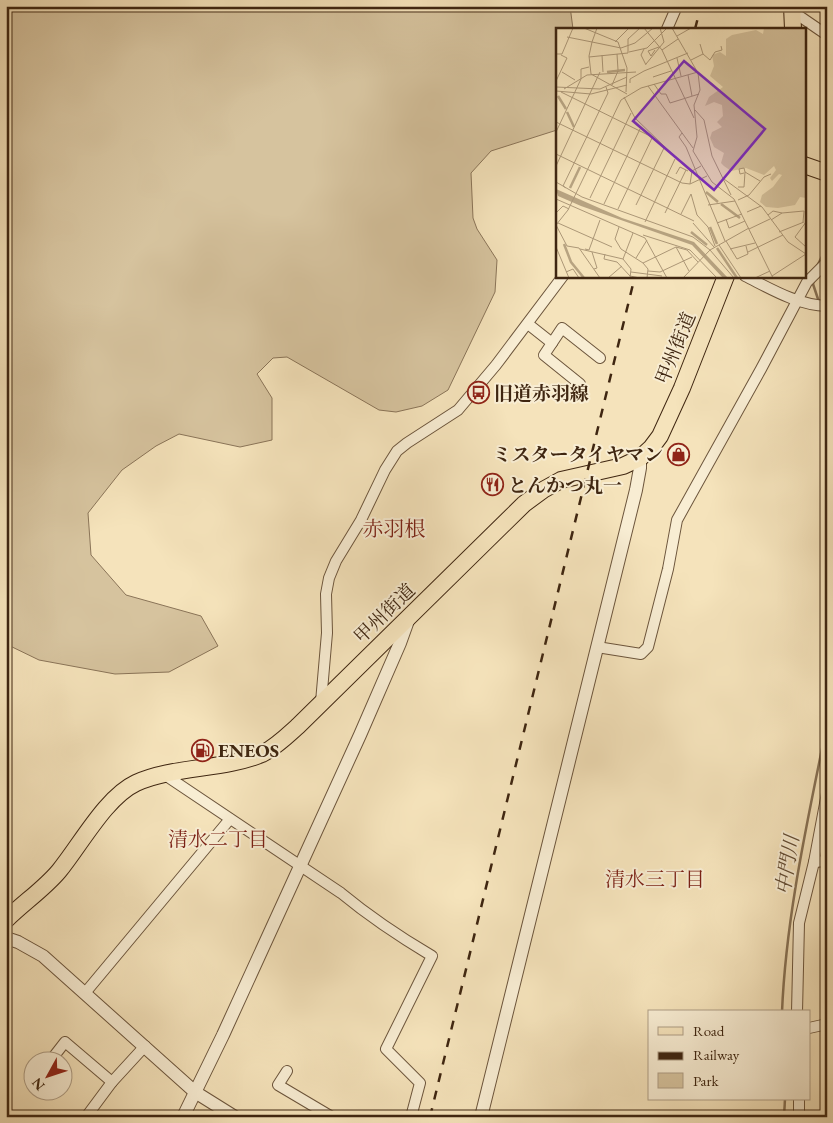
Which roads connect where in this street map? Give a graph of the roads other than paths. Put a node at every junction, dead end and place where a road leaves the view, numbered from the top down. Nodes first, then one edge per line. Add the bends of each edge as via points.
1 (677, 6) edge
2 (792, 8) edge
3 (667, 28) edge
4 (792, 28) edge
5 (827, 35) edge
6 (806, 166) edge
7 (827, 173) edge
8 (824, 265) edge
9 (562, 278) edge
10 (725, 278) edge
11 (749, 278) edge
12 (798, 301) junction
13 (827, 306) edge
14 (528, 324) junction
15 (552, 343) junction
16 (600, 358) dead end
17 (580, 384) dead end
18 (640, 458) junction
19 (410, 614) junction
20 (597, 647) junction
21 (321, 702) junction
22 (165, 775) junction
23 (827, 793) edge
24 (230, 819) junction
25 (827, 861) edge
26 (814, 862) junction
27 (299, 866) junction
28 (6, 920) edge
29 (6, 938) edge
30 (85, 994) junction
31 (797, 1010) edge
32 (827, 1024) edge
33 (810, 1028) edge
34 (145, 1046) junction
35 (59, 1050) edge
36 (287, 1071) dead end
37 (112, 1082) junction
38 (195, 1092) junction
39 (799, 1100) edge
40 (86, 1117) edge
41 (182, 1117) edge
42 (235, 1117) edge
43 (332, 1117) edge
44 (411, 1117) edge
45 (481, 1117) edge
46 (799, 1117) edge

1 - 3 street
2 - 4 main road
2 - 5 street
6 - 7 main road
8 - 12 street via 807,282
9 - 14 street
10 - 18 main road, 甲州街道 via 660,436
11 - 12 street
12 - 13 street
12 - 20 street via 676,520 668,569 648,647 641,654
14 - 15 street
14 - 21 street via 458,410 397,451 385,470 329,578
15 - 16 street via 562,328
15 - 17 street via 544,355
18 - 19 main road, 甲州街道 via 623,466 561,480 543,490 524,504
18 - 20 street via 636,490
19 - 21 main road, 甲州街道
19 - 27 street via 367,718
20 - 45 street
21 - 22 main road, 甲州街道 via 264,753
22 - 24 street
22 - 28 main road, 甲州街道 via 137,783 111,802 58,872
23 - 26 street
24 - 27 street
24 - 30 street
25 - 26 street
26 - 31 street via 799,923
27 - 38 street
27 - 44 street via 432,956 386,1049 420,1083
29 - 30 street via 43,956
30 - 34 street
32 - 33 street
34 - 37 street
34 - 38 street
35 - 37 street via 65,1042
36 - 43 street via 278,1085
37 - 40 street
38 - 41 street
38 - 42 street
39 - 46 street

